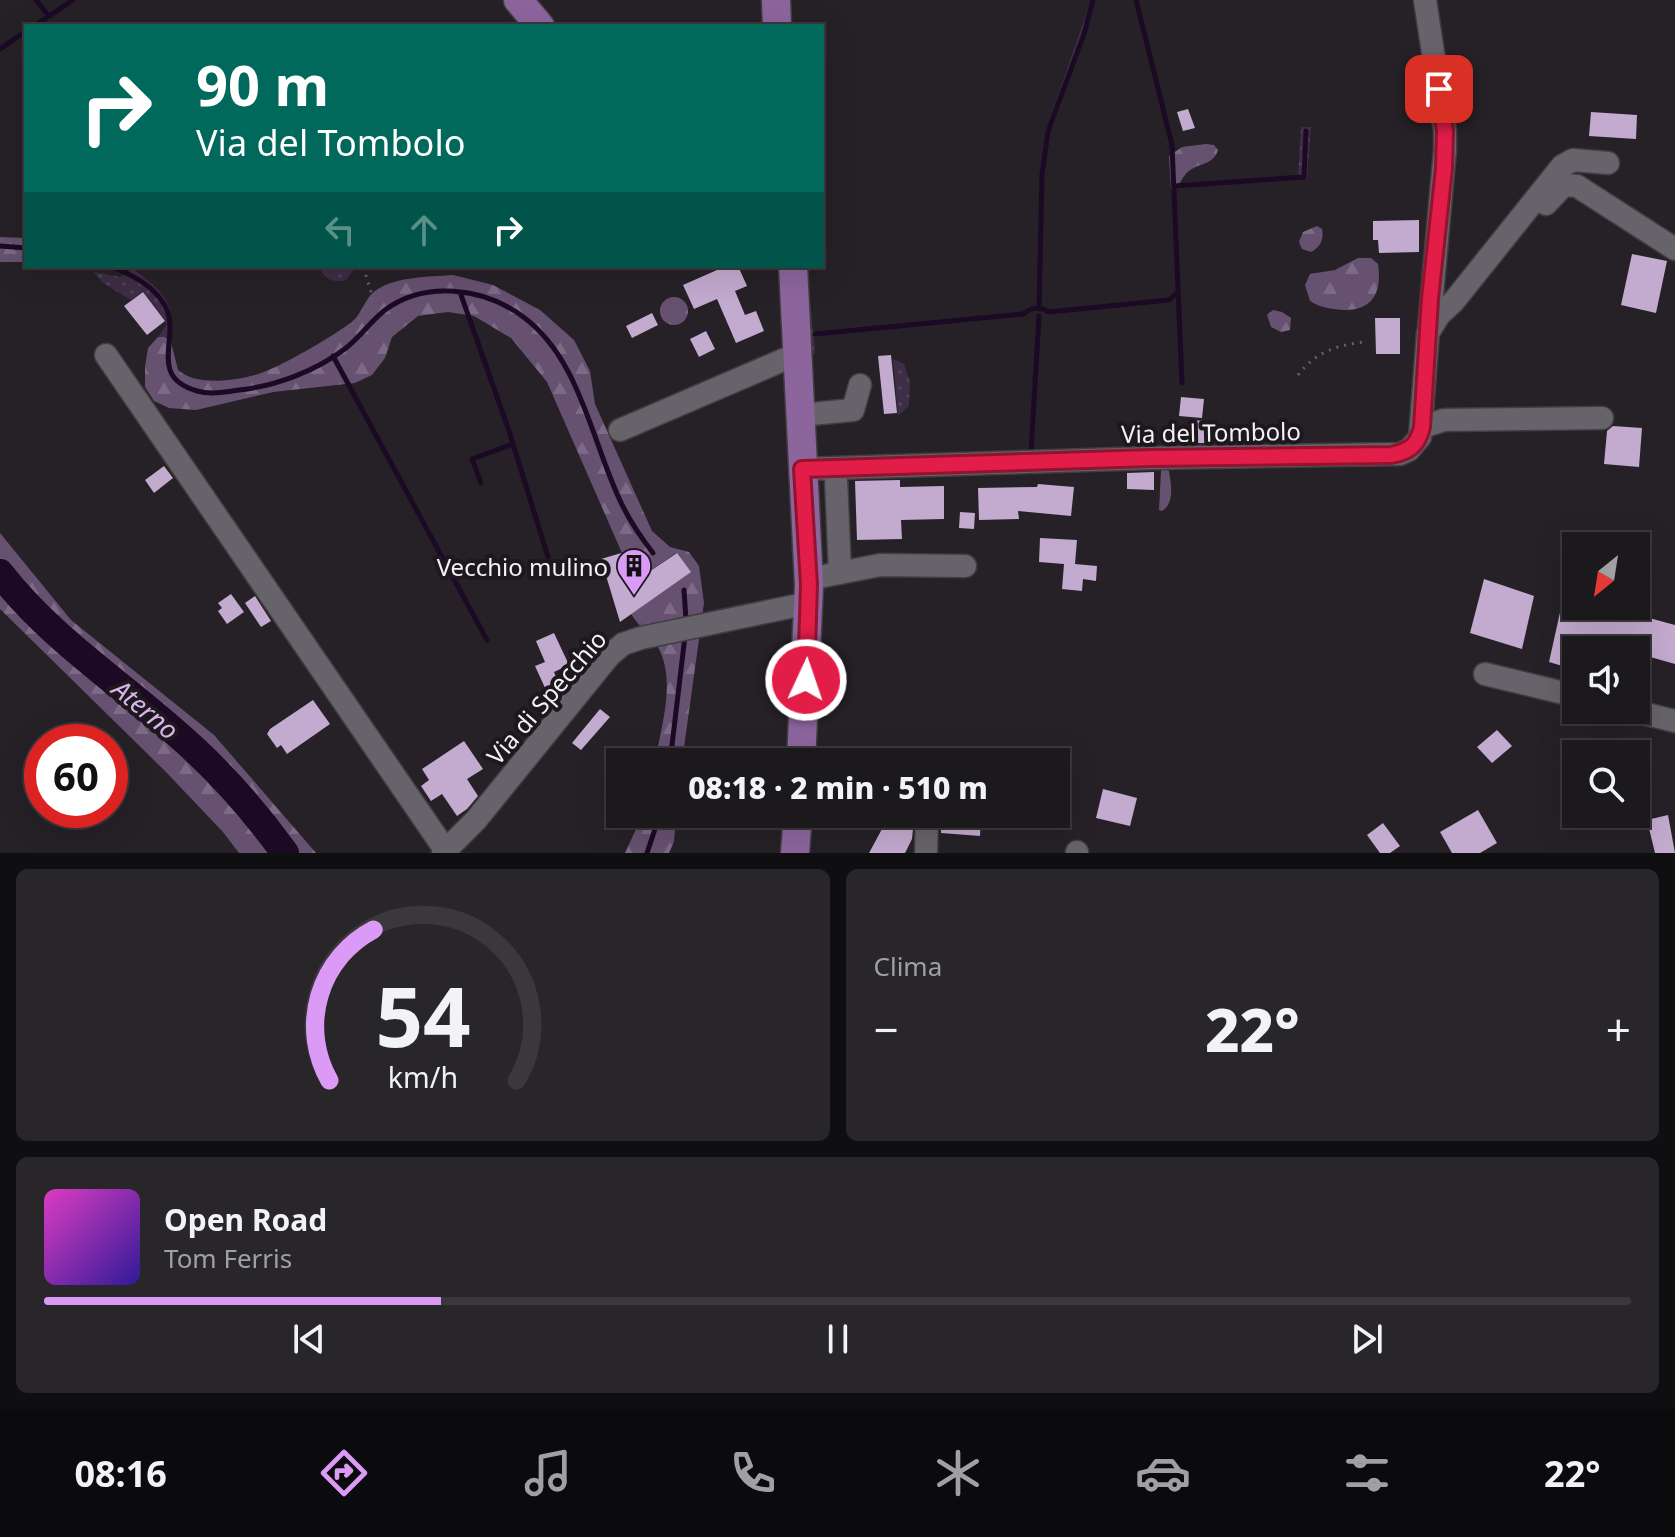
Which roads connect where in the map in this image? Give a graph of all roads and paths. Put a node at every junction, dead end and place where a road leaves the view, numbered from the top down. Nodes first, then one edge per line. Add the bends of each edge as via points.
1 (518, 0) edge
2 (776, 0) edge
3 (1425, 0) edge
4 (538, 24) edge
5 (777, 24) edge
6 (1608, 163) dead end
7 (1675, 249) edge
8 (364, 268) edge
9 (793, 268) edge
10 (1454, 301) junction
11 (1429, 328) junction
12 (1365, 342) dead end
13 (331, 353) dead end
14 (797, 354) junction
15 (106, 355) dead end
16 (1298, 375) dead end
17 (860, 385) dead end
18 (800, 415) junction
19 (1602, 418) dead end
20 (1422, 427) junction
21 (620, 430) dead end
22 (802, 469) junction
23 (836, 478) dead end
24 (965, 566) dead end
25 (840, 573) junction
26 (809, 591) junction
27 (1485, 674) dead end
28 (1562, 693) edge
29 (1650, 715) edge
30 (1675, 721) edge
31 (802, 748) edge
32 (797, 828) edge
33 (927, 828) edge
34 (451, 850) edge
35 (795, 853) edge
36 (926, 853) edge

1 - 4 main road
2 - 5 main road
3 - 11 street via 1445,150
6 - 10 street via 1573,160 1562,166
7 - 10 street via 1577,186 1564,185 1468,297
8 - 13 path via 373,298 357,321 327,345
9 - 14 main road
10 - 11 street
11 - 20 street
12 - 16 path via 1326,351
14 - 18 main road
14 - 21 street
15 - 34 street
17 - 18 street via 853,410
18 - 22 main road
19 - 20 street via 1444,420
20 - 22 street, Via del Tombolo via 1417,443 1391,455
22 - 26 main road
23 - 25 street
24 - 25 street, Via di Specchio via 880,565
25 - 26 street, Via di Specchio
26 - 31 main road
26 - 34 street, Via di Specchio via 623,644
27 - 28 street
29 - 30 street
32 - 35 main road
33 - 36 street

